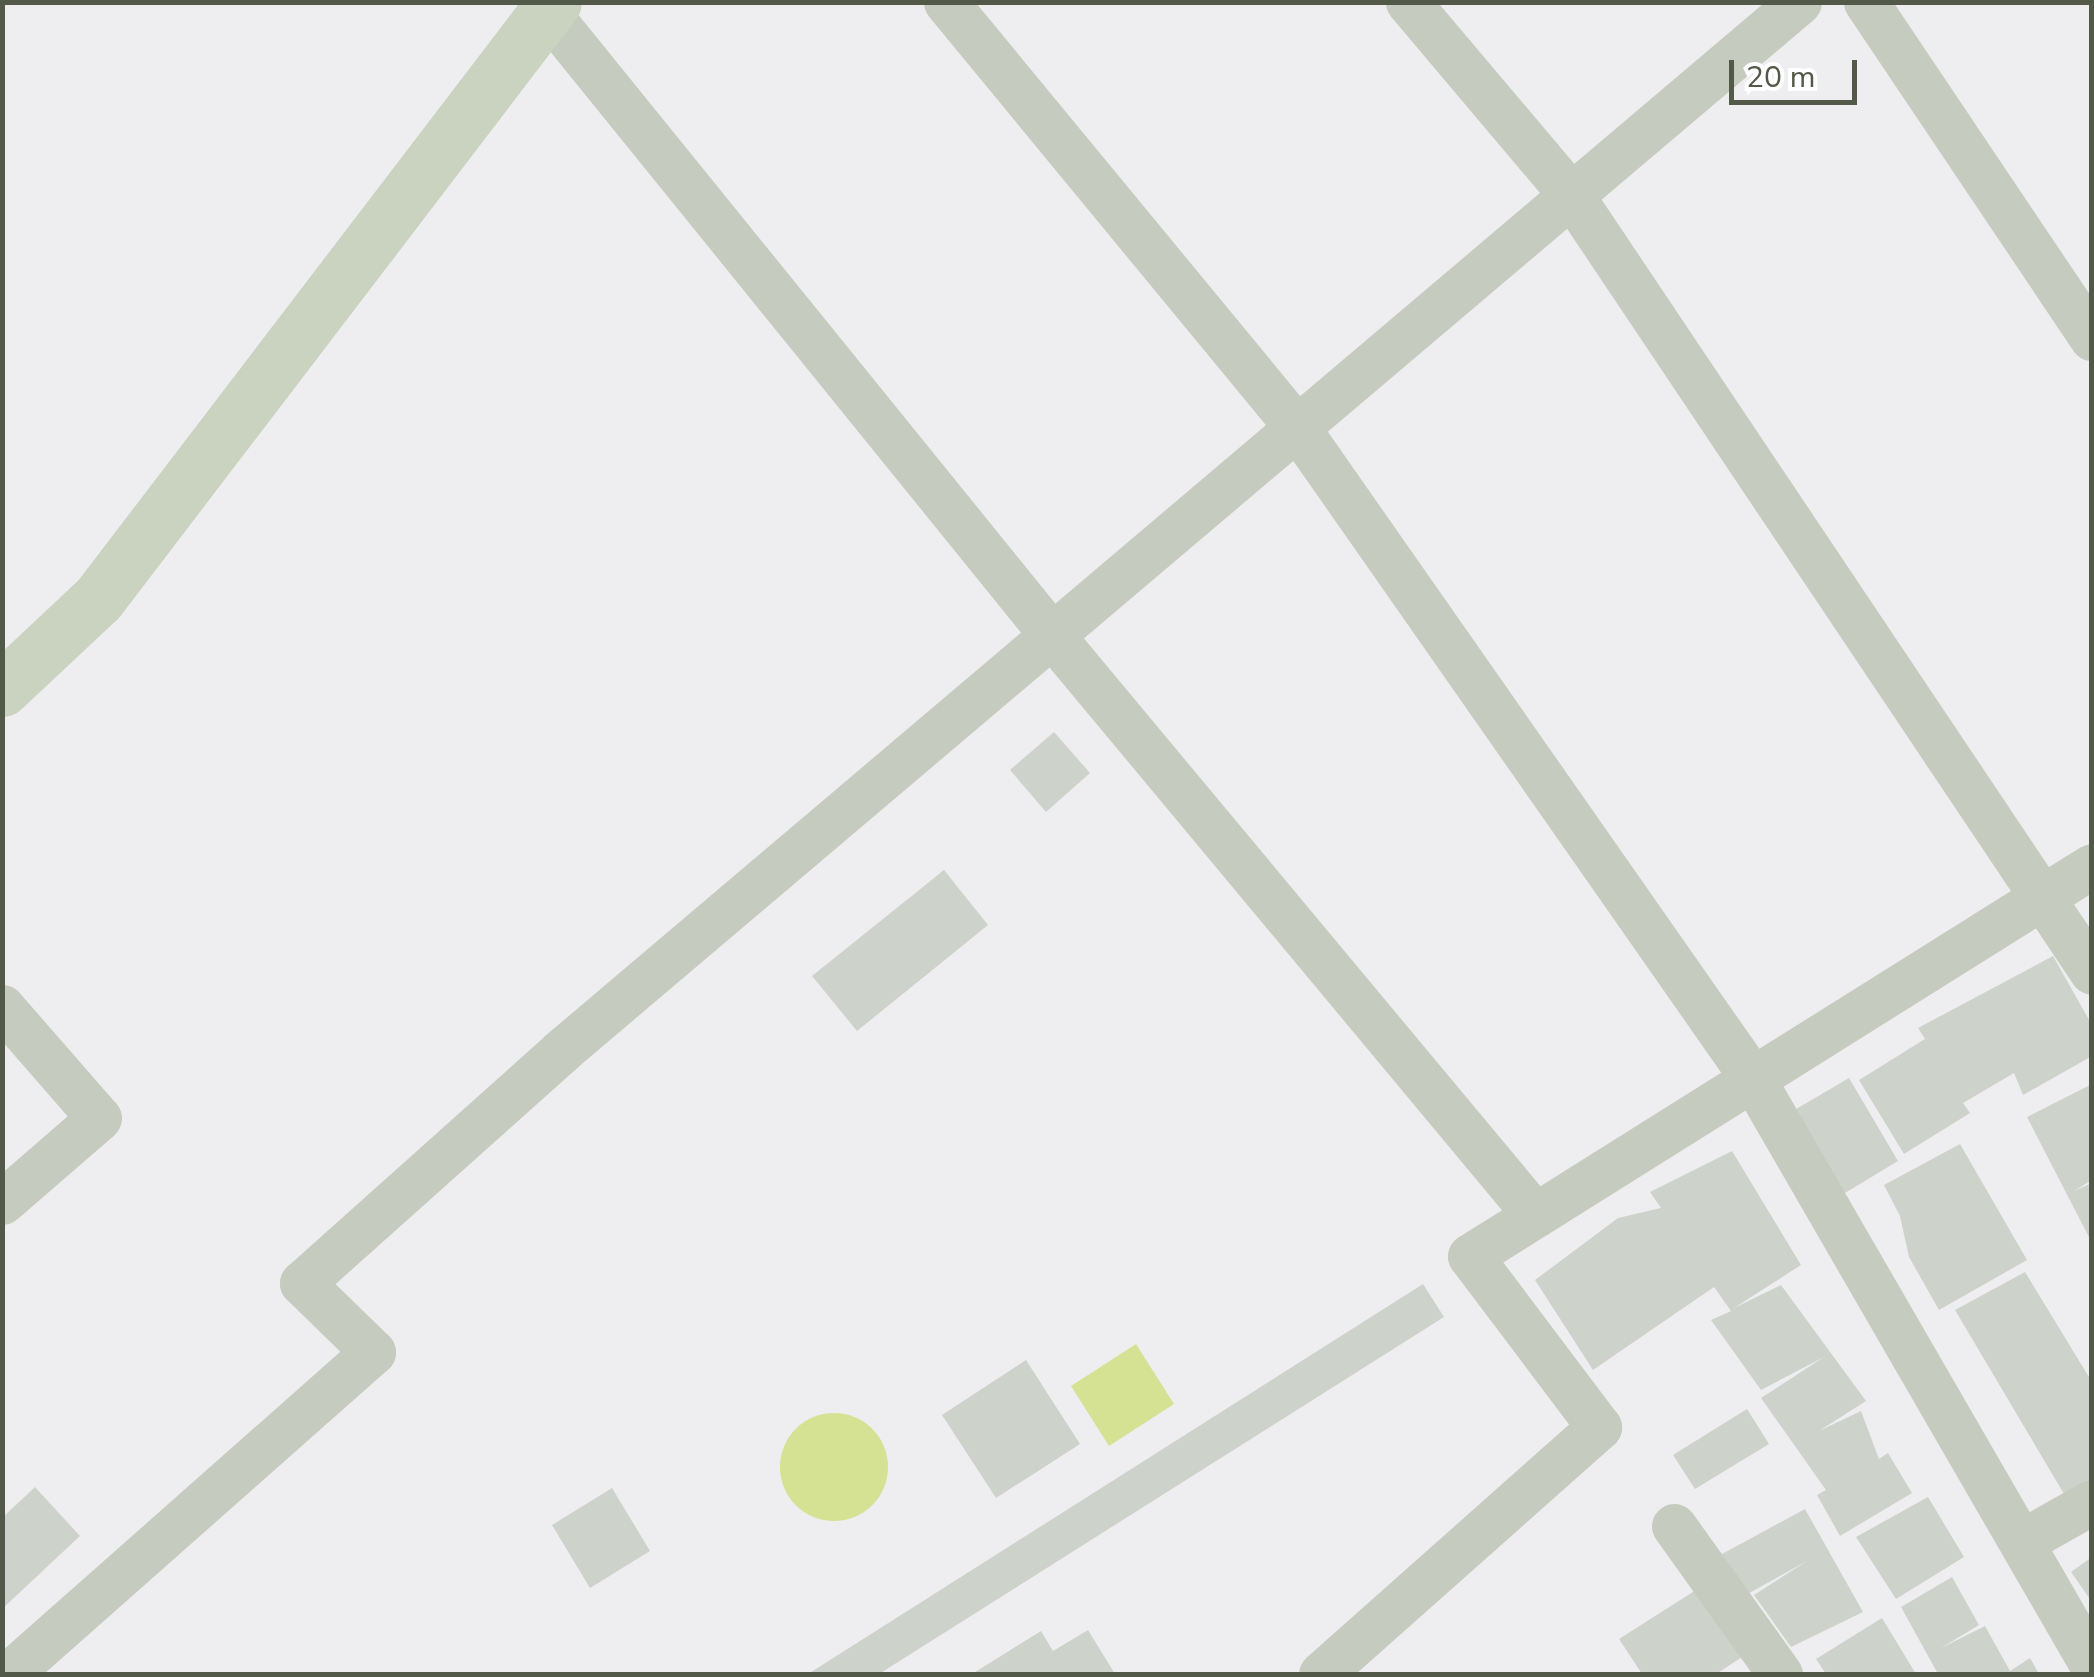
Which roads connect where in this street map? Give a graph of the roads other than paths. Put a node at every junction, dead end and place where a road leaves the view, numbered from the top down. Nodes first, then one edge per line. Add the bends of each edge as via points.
1 (946, 2) edge
2 (1408, 2) edge
3 (1799, 2) edge
4 (1866, 2) edge
5 (546, 5) edge
6 (1572, 196) junction
7 (2092, 338) edge
8 (1299, 430) junction
9 (1055, 638) junction
10 (2, 690) edge
11 (2092, 866) edge
12 (2044, 896) junction
13 (2092, 972) edge
14 (2, 1007) edge
15 (1752, 1079) junction
16 (2, 1202) edge
17 (1535, 1215) junction
18 (2092, 1502) edge
19 (1674, 1526) dead end
20 (2023, 1541) junction
21 (2092, 1665) edge
22 (9, 1674) edge
23 (1321, 1674) edge
24 (1780, 1674) edge

1 - 8 street
2 - 6 street
3 - 6 street
4 - 7 street
5 - 9 street
5 - 10 street via 98,599
6 - 8 street
6 - 12 street
8 - 9 street
8 - 15 street
9 - 17 street
9 - 22 street via 560,1052 302,1284 373,1352
11 - 12 street
12 - 13 street
12 - 15 street
14 - 16 street via 99,1118
15 - 17 street
15 - 20 street
17 - 23 street via 1470,1256 1599,1427
18 - 20 street
19 - 24 street
20 - 21 street

